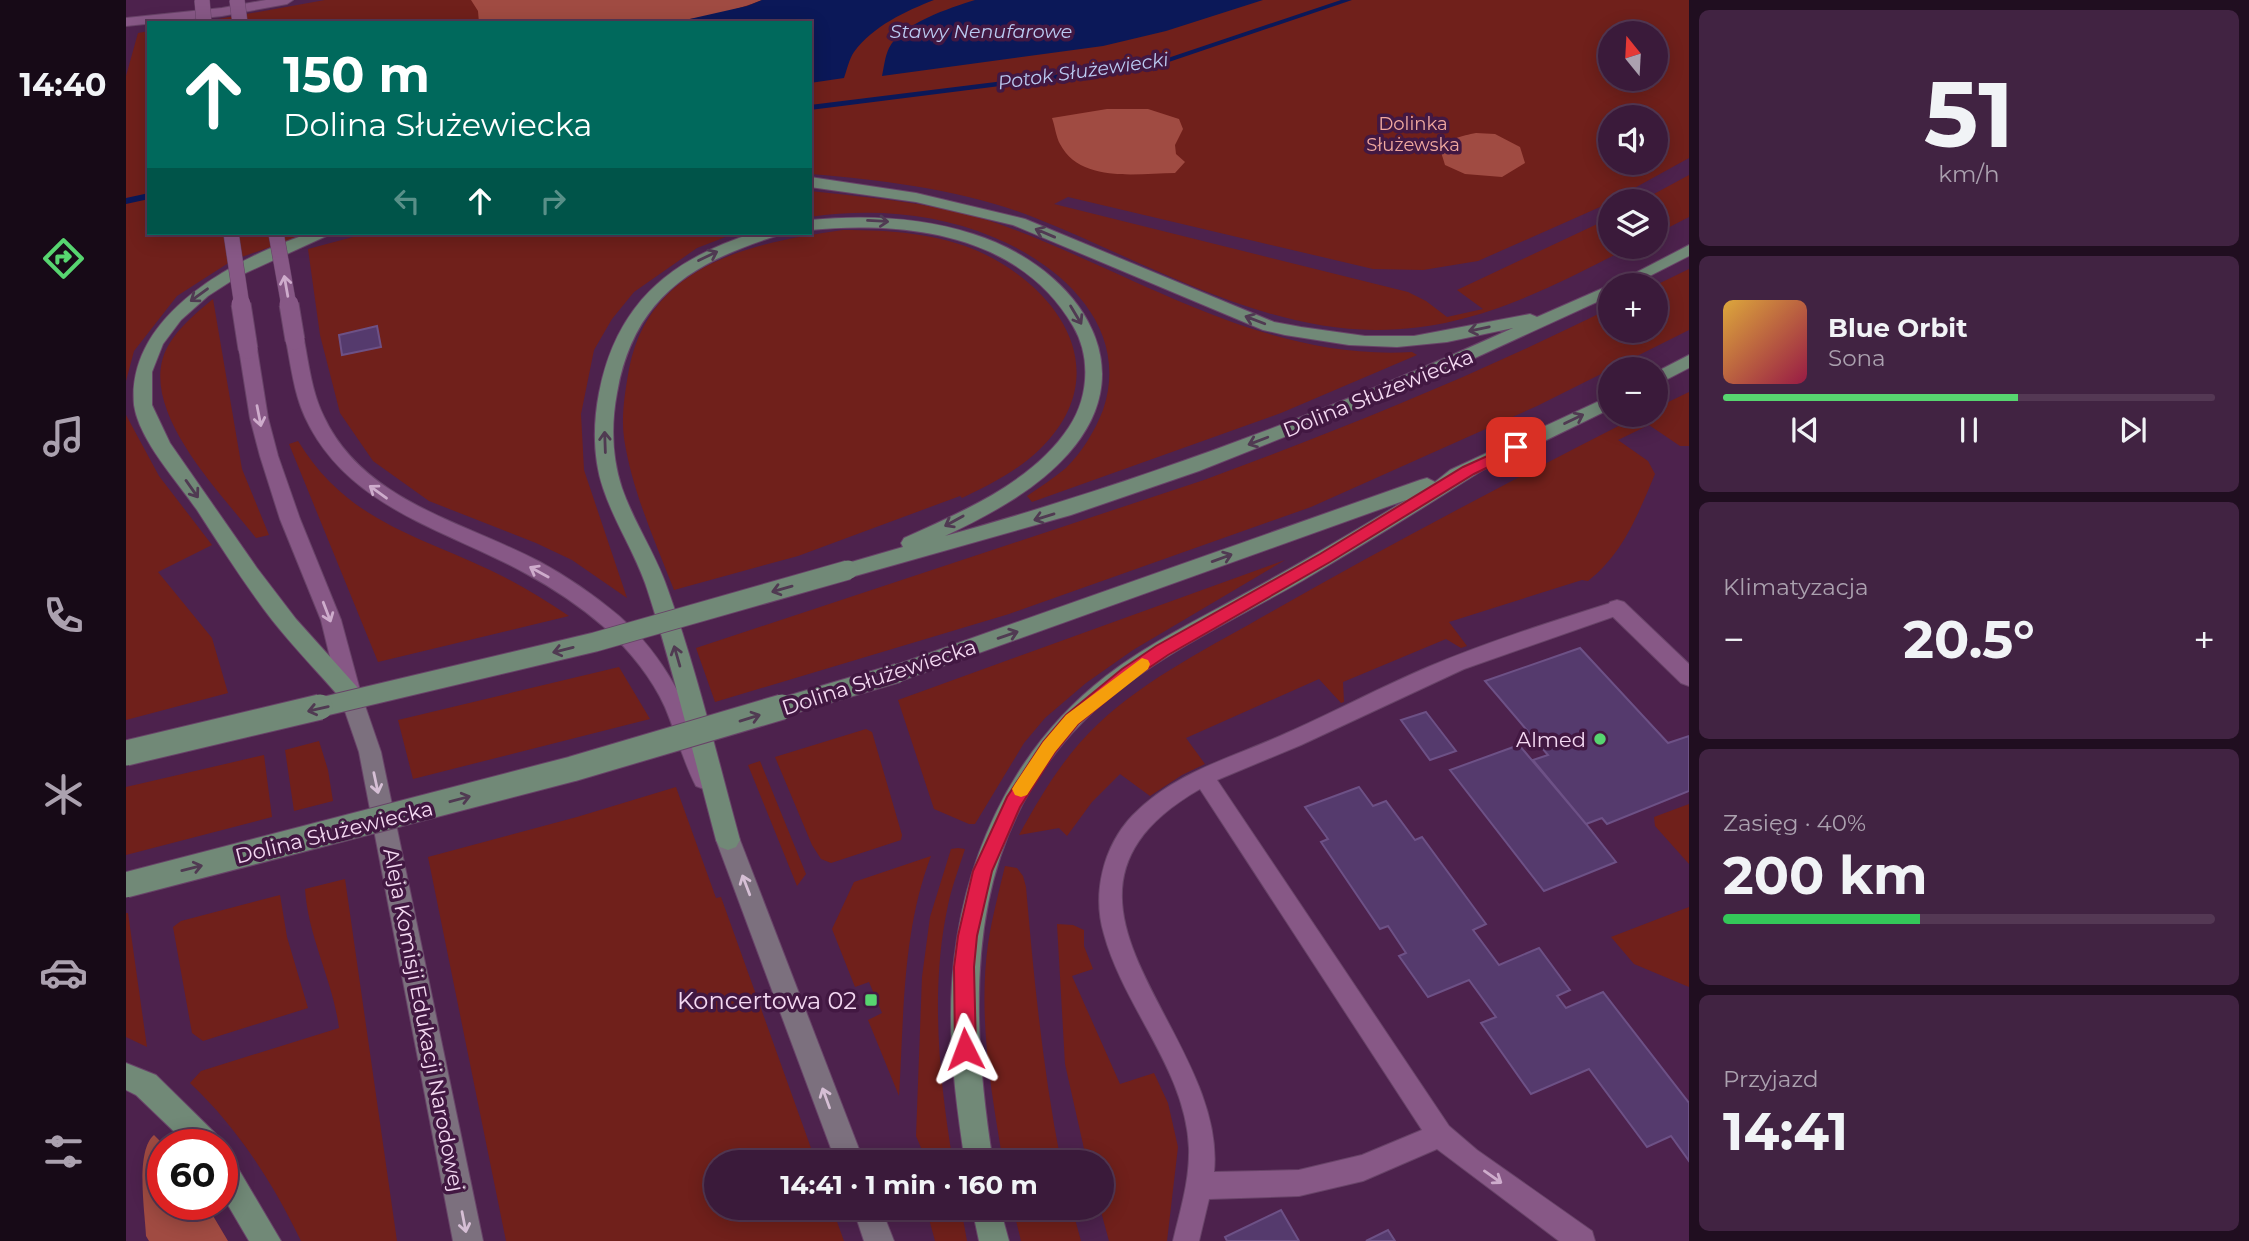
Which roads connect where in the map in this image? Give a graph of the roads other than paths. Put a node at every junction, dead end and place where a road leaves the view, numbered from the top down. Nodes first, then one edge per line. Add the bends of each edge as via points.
1 (202, 0) edge
2 (237, 0) edge
3 (287, 0) edge
4 (204, 21) edge
5 (240, 21) edge
6 (126, 22) edge
7 (812, 182) edge
8 (812, 225) edge
9 (230, 235) edge
10 (276, 235) edge
11 (320, 235) edge
12 (764, 235) edge
13 (1689, 250) edge
14 (1644, 273) edge
15 (1598, 296) edge
16 (1570, 311) junction
17 (1689, 362) edge
18 (1668, 373) edge
19 (1598, 408) edge
20 (1468, 471) junction
21 (848, 570) junction
22 (1617, 608) joint
23 (1689, 677) edge
24 (350, 694) junction
25 (126, 753) edge
26 (1204, 778) junction
27 (729, 840) junction
28 (126, 885) edge
29 (126, 1076) edge
30 (191, 1129) edge
31 (1440, 1135) junction
32 (845, 1150) edge
33 (977, 1150) edge
34 (1197, 1186) junction
35 (238, 1195) edge
36 (871, 1220) edge
37 (989, 1220) edge
38 (265, 1241) edge
39 (468, 1241) edge
40 (879, 1241) edge
41 (994, 1241) edge
42 (1186, 1241) edge
43 (1582, 1241) edge

1 - 4 street, bridge
2 - 5 street, bridge
3 - 6 street
16 -> 7 main road via 1428,340 1310,335 1269,326 978,209
8 -> 21 main road via 853,220 904,223 952,233 999,250 1048,281 1068,302 1088,338 1094,363 1088,409 1060,451 1037,473 936,532
9 -> 24 street, Aleja Komisji Edukacji Narodowej, bridge via 259,418 289,519 331,620
27 -> 10 street, bridge via 673,703 652,665 628,639 568,588 415,516 377,492 337,454 313,413
11 -> 24 main road via 242,267 189,301 150,352 142,394 146,414 163,446 263,592
27 -> 12 main road via 657,586 612,487 605,414 619,344 649,297 697,261
13 - 14 main road
15 - 16 main road, Dolina Służewiecka
16 -> 21 main road, Dolina Służewiecka via 1203,462 1065,510
17 - 18 main road
20 -> 19 main road, Dolina Służewiecka
28 -> 20 main road, Dolina Służewiecka, bridge via 572,769 898,673
20 - 33 main road via 1140,666 1072,719 1049,747 992,845 967,936 964,1026
21 -> 25 main road, Dolina Służewiecka, bridge via 595,642
22 - 23 street
22 - 26 lane via 1457,663
24 -> 39 main road, Aleja Komisji Edukacji Narodowej via 370,752
26 - 31 lane
26 - 34 lane via 1161,803 1138,825 1116,857 1110,906 1125,962 1197,1112 1203,1148
32 -> 27 main road
29 - 30 main road via 146,1085
31 - 34 lane via 1363,1167 1298,1183
31 -> 43 lane
34 - 42 lane
35 - 38 main road
36 - 40 main road
37 - 41 main road

